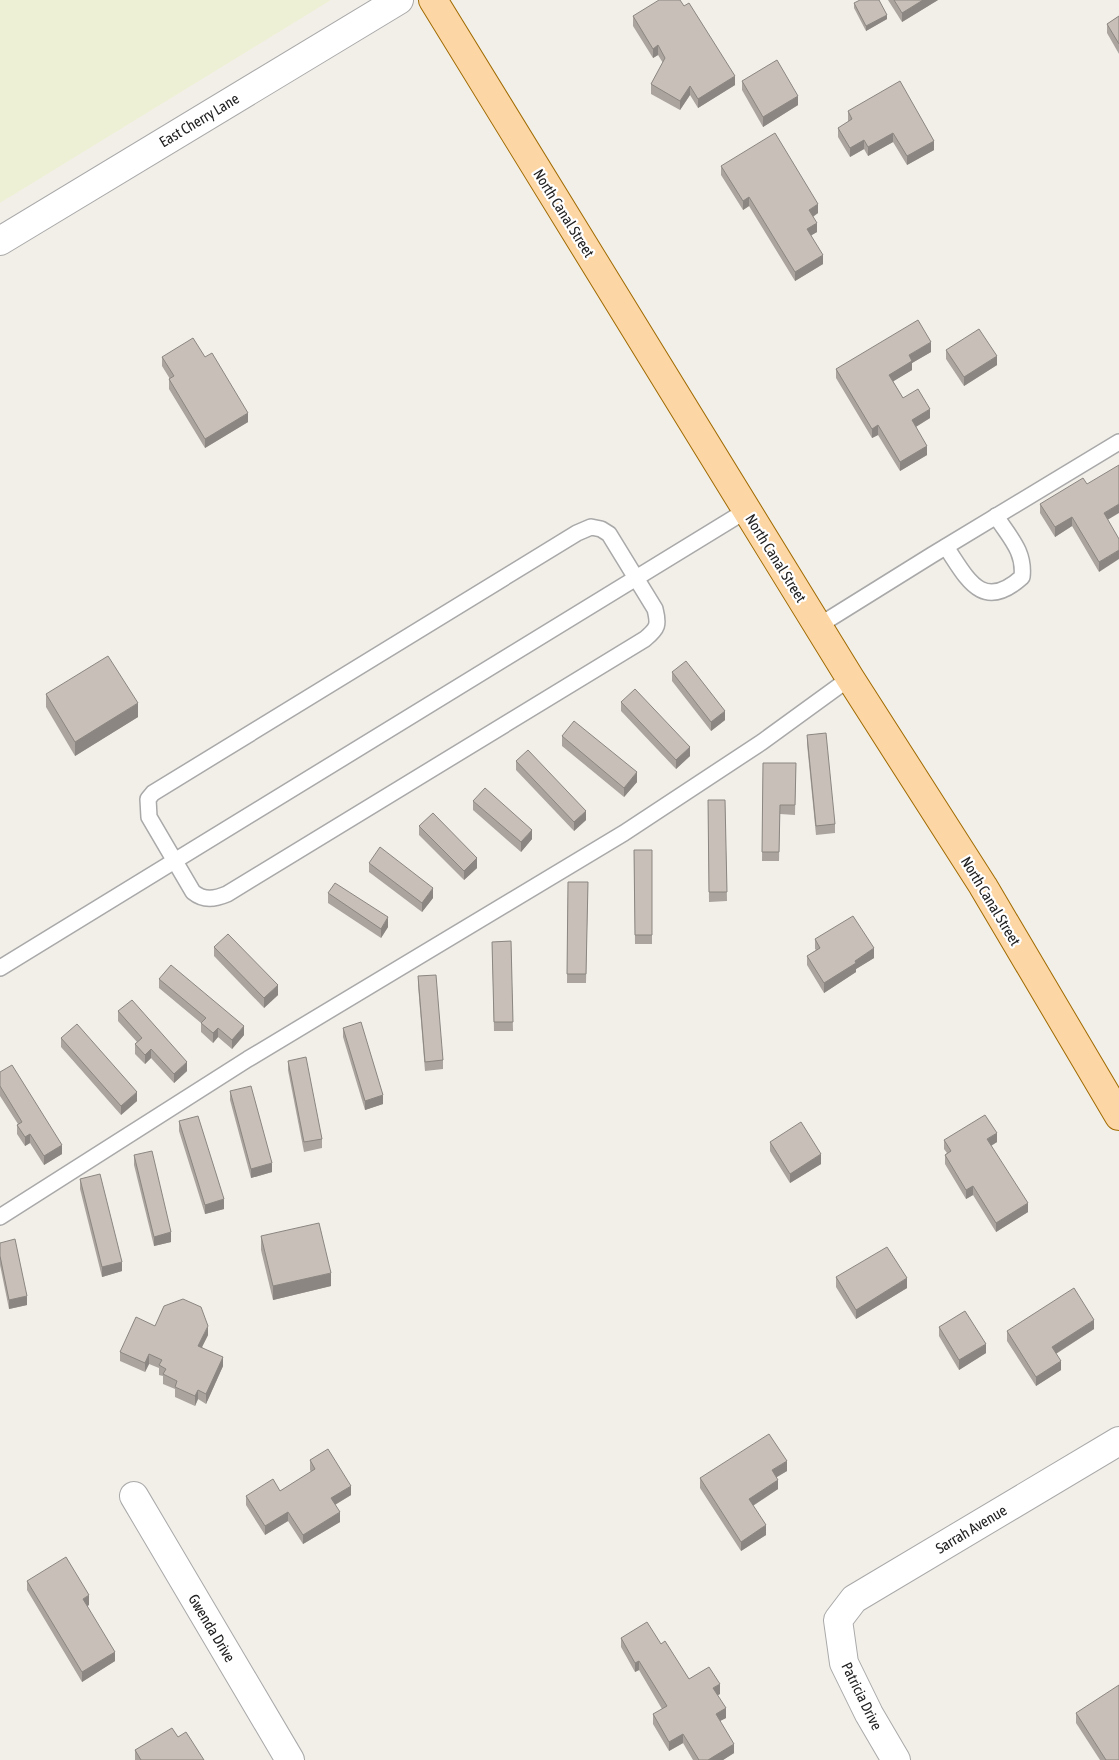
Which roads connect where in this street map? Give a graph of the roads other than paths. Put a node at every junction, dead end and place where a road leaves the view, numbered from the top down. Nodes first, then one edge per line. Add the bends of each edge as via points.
1 (399, 0) edge
2 (433, 0) edge
3 (0, 241) edge
4 (1119, 442) edge
5 (747, 510) junction
6 (996, 516) junction
7 (946, 547) junction
8 (635, 578) junction
9 (818, 626) junction
10 (850, 678) junction
11 (174, 861) junction
12 (0, 968) edge
13 (1119, 1116) edge
14 (0, 1218) edge
15 (1119, 1441) edge
16 (134, 1496) dead end
17 (839, 1628) joint
18 (290, 1760) edge
19 (896, 1760) edge

1 - 3 street, East Cherry Lane
2 - 5 main road, North Canal Street
4 - 6 lane
5 - 8 lane
5 - 9 main road, North Canal Street
6 - 7 lane
6 - 7 lane via 1020,553 1023,566 1022,577 1011,587 991,593 977,589
7 - 9 lane
8 - 11 lane
8 - 11 lane via 655,609 658,621 654,631 636,644 227,894 208,899 198,896
8 - 11 lane via 609,534 591,527 578,532 153,793 148,799 149,817
9 - 10 main road, North Canal Street
10 - 13 main road, North Canal Street via 983,886
10 - 14 lane via 762,742 624,833 248,1059
11 - 12 lane
15 - 17 street, Sarrah Avenue via 854,1599 838,1620
16 - 18 street, Gwenda Drive
17 - 19 street, Patricia Drive via 844,1663

